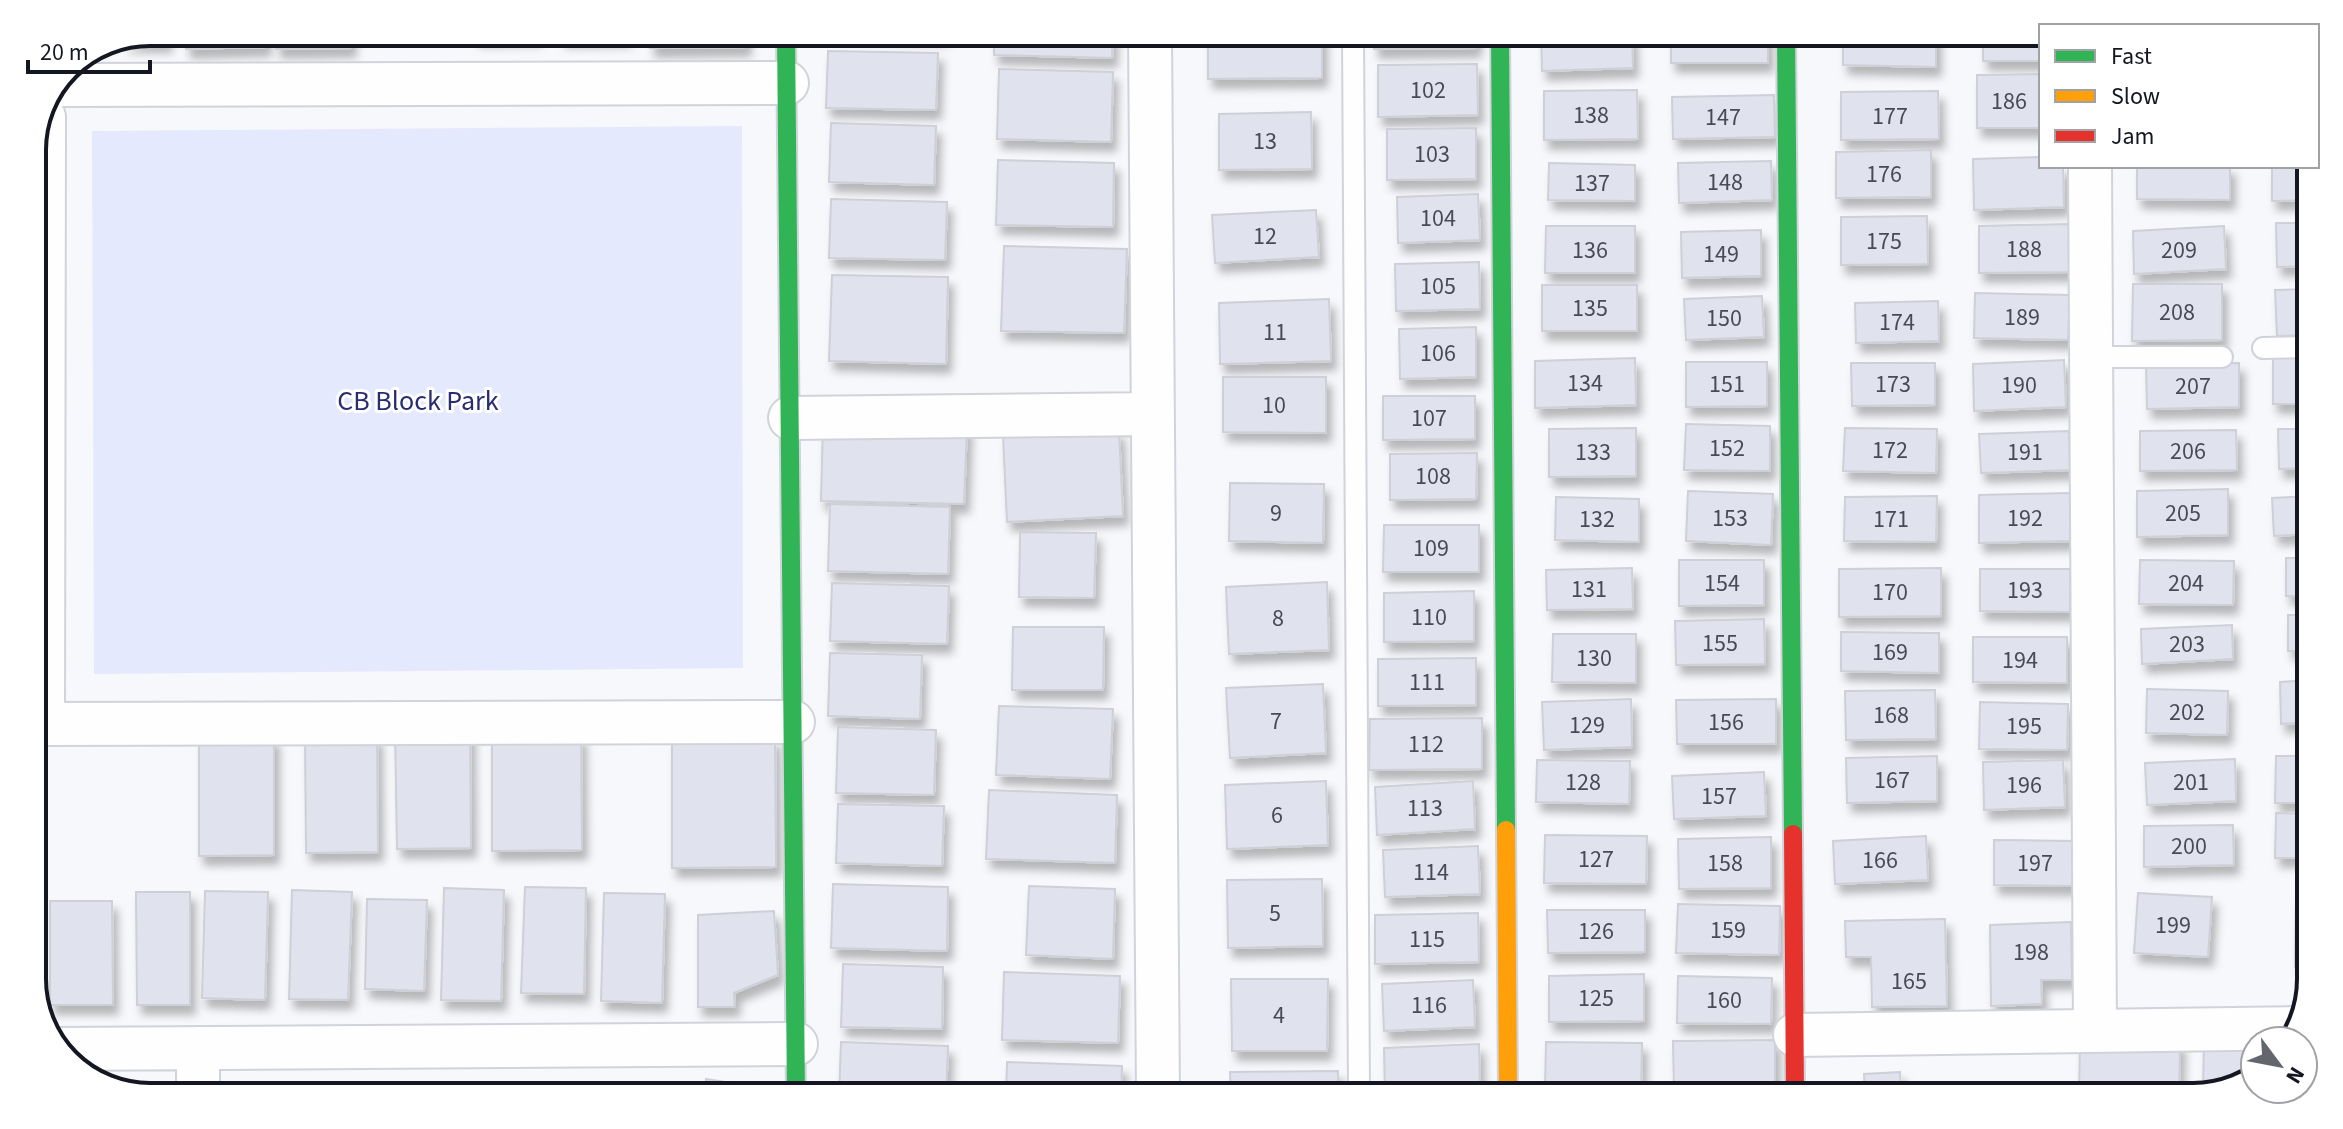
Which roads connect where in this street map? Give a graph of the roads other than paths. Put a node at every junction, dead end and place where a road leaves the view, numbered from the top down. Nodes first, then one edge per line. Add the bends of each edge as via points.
1 (786, 46) edge
2 (1150, 46) edge
3 (1353, 46) edge
4 (1500, 46) edge
5 (1786, 46) edge
6 (787, 83) junction
7 (69, 85) edge
8 (2090, 168) edge
9 (2297, 347) edge
10 (2263, 348) dead end
11 (2092, 357) junction
12 (2222, 357) dead end
13 (1153, 414) junction
14 (790, 418) junction
15 (793, 722) junction
16 (46, 724) edge
17 (2239, 1029) edge
18 (2095, 1031) junction
19 (1795, 1035) junction
20 (796, 1044) junction
21 (198, 1048) junction
22 (73, 1049) edge
23 (198, 1083) edge
24 (796, 1083) edge
25 (1158, 1083) edge
26 (1359, 1083) edge
27 (1508, 1083) edge
28 (1795, 1083) edge

1 - 6 street
2 - 13 street
3 - 26 lane
4 - 27 street
5 - 19 street
6 - 7 street
6 - 14 street
8 - 11 street
9 - 10 lane
11 - 12 lane
11 - 18 street
13 - 14 street
13 - 25 street
14 - 15 street
15 - 16 street
15 - 20 street
17 - 18 street
18 - 19 street
19 - 28 street
20 - 21 street
20 - 24 street
21 - 22 street
21 - 23 street

